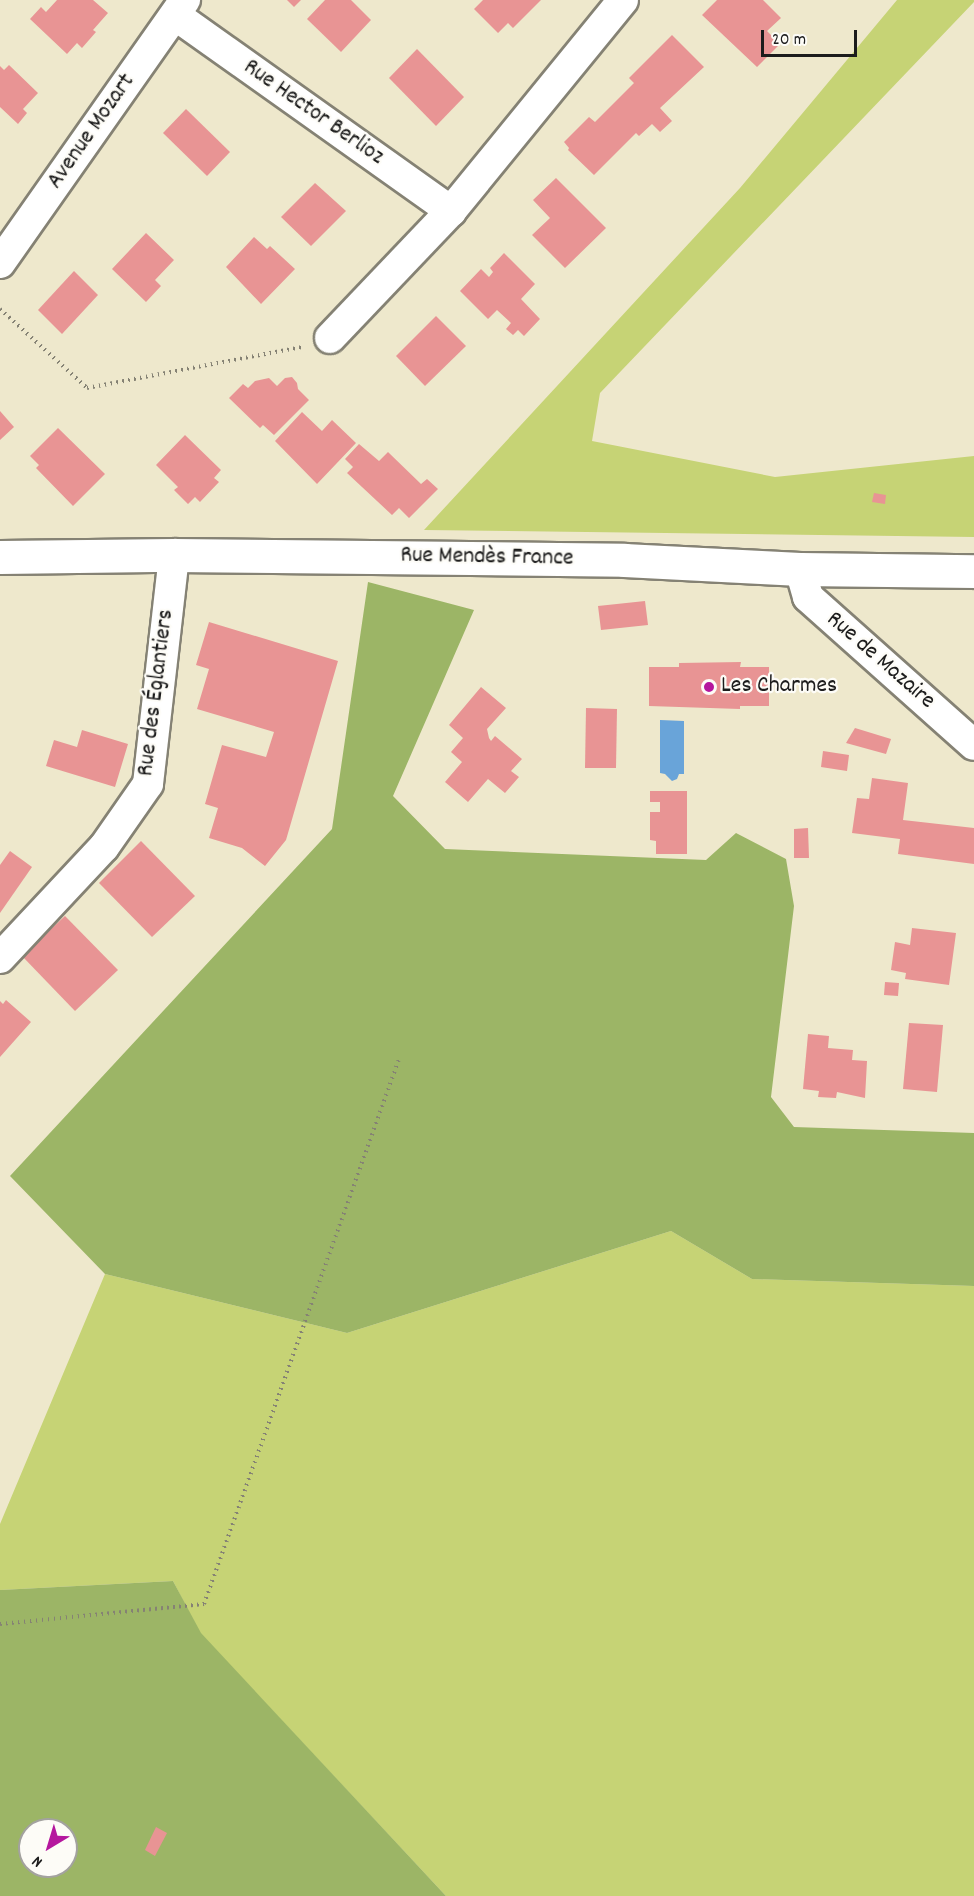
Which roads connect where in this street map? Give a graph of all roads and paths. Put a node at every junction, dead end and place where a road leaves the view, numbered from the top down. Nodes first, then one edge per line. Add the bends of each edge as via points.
1 (622, 0) edge
2 (180, 7) edge
3 (451, 211) junction
4 (0, 263) edge
5 (0, 309) edge
6 (330, 338) joint
7 (174, 555) junction
8 (0, 557) edge
9 (800, 569) junction
10 (974, 571) edge
11 (974, 745) edge
12 (0, 958) edge
13 (399, 1059) dead end
14 (0, 1624) edge

1 - 3 street
2 - 3 street, Rue Hector Berlioz
2 - 4 street, Avenue Mozart
3 - 6 street
5 - 6 path via 87,388 298,348
7 - 8 street, Rue Mendès France
7 - 9 street, Rue Mendès France via 624,560
7 - 12 street, Rue des Églantiers via 148,784 104,847
9 - 10 street, Rue Mendès France
9 - 11 street, Rue de Mazaire via 808,597
13 - 14 path via 204,1604

